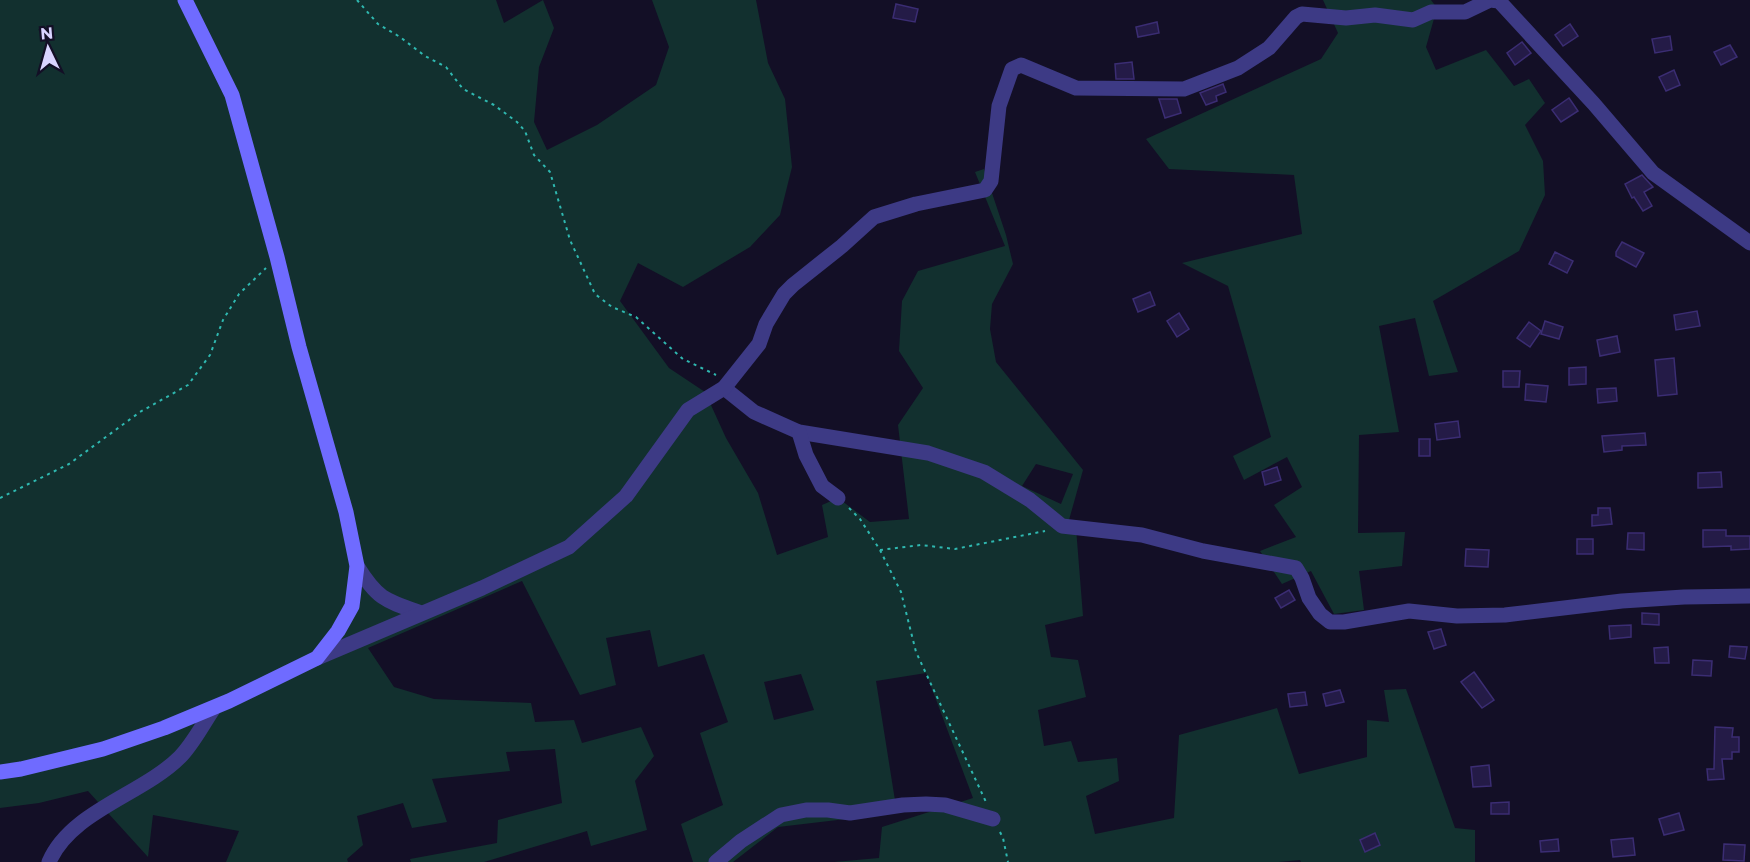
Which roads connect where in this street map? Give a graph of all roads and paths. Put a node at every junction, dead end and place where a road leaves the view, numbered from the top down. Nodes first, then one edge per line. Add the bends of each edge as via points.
1 (185, 0) edge
2 (357, 0) edge
3 (1750, 243) edge
4 (277, 257) junction
5 (727, 384) junction
6 (799, 432) junction
7 (0, 498) edge
8 (838, 498) joint
9 (1062, 526) junction
10 (880, 550) junction
11 (357, 566) junction
12 (1750, 596) edge
13 (422, 613) junction
14 (317, 658) junction
15 (214, 708) junction
16 (0, 772) edge
17 (993, 819) junction
18 (49, 862) edge
19 (716, 862) edge
20 (1008, 862) edge

1 - 4 street via 232,95
2 - 5 path via 378,24 446,67 463,89 494,105 525,131 534,155 550,172 570,240 594,294 636,317 683,359
3 - 5 street via 1653,173 1499,1 1490,0 1465,12 1431,12 1413,20 1302,14 1269,48 1238,68 1188,88 1080,88 1025,65 1012,69 999,106 991,181 985,190 874,217 784,294 759,344
4 - 7 path via 239,294 223,320 210,355 188,385 140,412 69,464
4 - 11 street
5 - 6 street via 754,412
5 - 13 street via 688,410 626,496 569,547
6 - 8 street via 822,486
6 - 9 street via 928,453 984,472 1030,500
8 - 10 path via 860,519
9 - 10 path via 955,549 921,545
9 - 12 street via 1142,535 1296,568 1309,598 1330,622 1408,611 1505,615 1622,601
10 - 17 path via 901,592 916,652
11 - 13 street via 372,589 391,603
11 - 14 street via 352,606
13 - 14 street
14 - 15 street
15 - 16 street via 103,749
15 - 18 street via 181,757 73,829
17 - 19 street via 935,804 850,813 806,810 781,815
17 - 20 path via 1004,838

